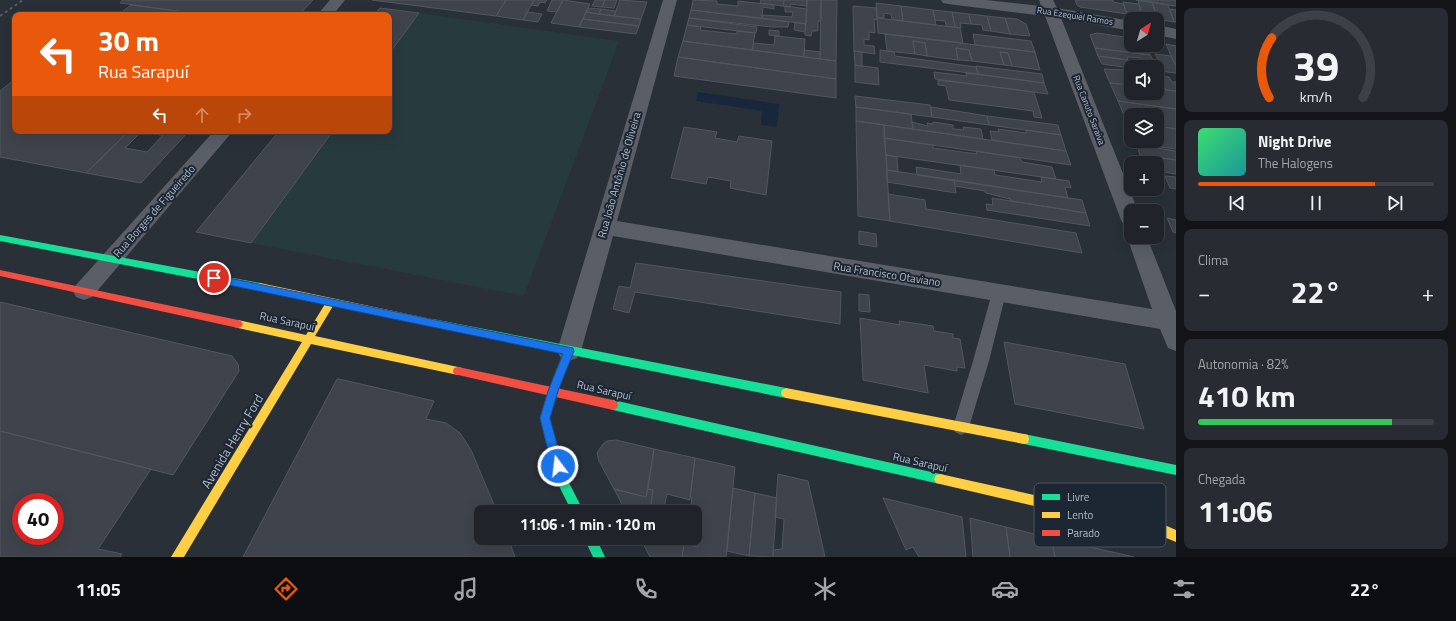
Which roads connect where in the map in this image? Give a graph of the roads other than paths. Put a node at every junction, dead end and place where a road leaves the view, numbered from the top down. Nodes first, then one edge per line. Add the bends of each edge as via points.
1 (338, 0) edge
2 (670, 0) edge
3 (948, 0) edge
4 (1048, 6) edge
5 (328, 12) edge
6 (1124, 24) edge
7 (1164, 31) edge
8 (1176, 34) edge
9 (221, 134) edge
10 (1125, 204) edge
11 (604, 227) junction
12 (0, 238) edge
13 (1140, 244) edge
14 (113, 258) junction
15 (0, 272) edge
16 (84, 292) junction
17 (999, 293) junction
18 (331, 302) junction
19 (1173, 331) edge
20 (309, 337) junction
21 (569, 351) junction
22 (553, 391) junction
23 (961, 427) junction
24 (1176, 470) edge
25 (1034, 500) edge
26 (574, 505) edge
27 (1171, 524) dead end
28 (1166, 526) edge
29 (1166, 532) edge
30 (1176, 536) edge
31 (593, 545) edge
32 (178, 557) edge
33 (599, 557) edge

1 - 5 street
2 - 11 street, Rua João Antônio de Oliveira
3 - 4 street, Rua Ezequiel Ramos
4 - 6 street, Rua Ezequiel Ramos
4 - 10 street, Rua Canuto Saraiva
7 - 8 street
9 - 14 street, Rua Borges de Figueiredo
11 - 17 street, Rua Francisco Otaviano
11 - 21 street, Rua João Antônio de Oliveira
12 - 14 main road
13 - 19 street
14 - 16 street, Rua Borges de Figueiredo
14 - 18 main road
15 - 16 main road, Rua Sarapuí
16 - 20 main road, Rua Sarapuí
17 - 19 street, Rua Francisco Otaviano
17 - 23 lane
18 - 20 main road, Avenida Henry Ford
18 - 21 main road
20 - 22 main road, Rua Sarapuí
20 - 32 main road, Avenida Henry Ford
21 - 22 main road
21 - 23 main road
22 - 25 main road, Rua Sarapuí
22 - 26 main road via 545,418 560,476
23 - 24 main road
27 - 28 main road
29 - 30 main road, Rua Sarapuí
31 - 33 main road

